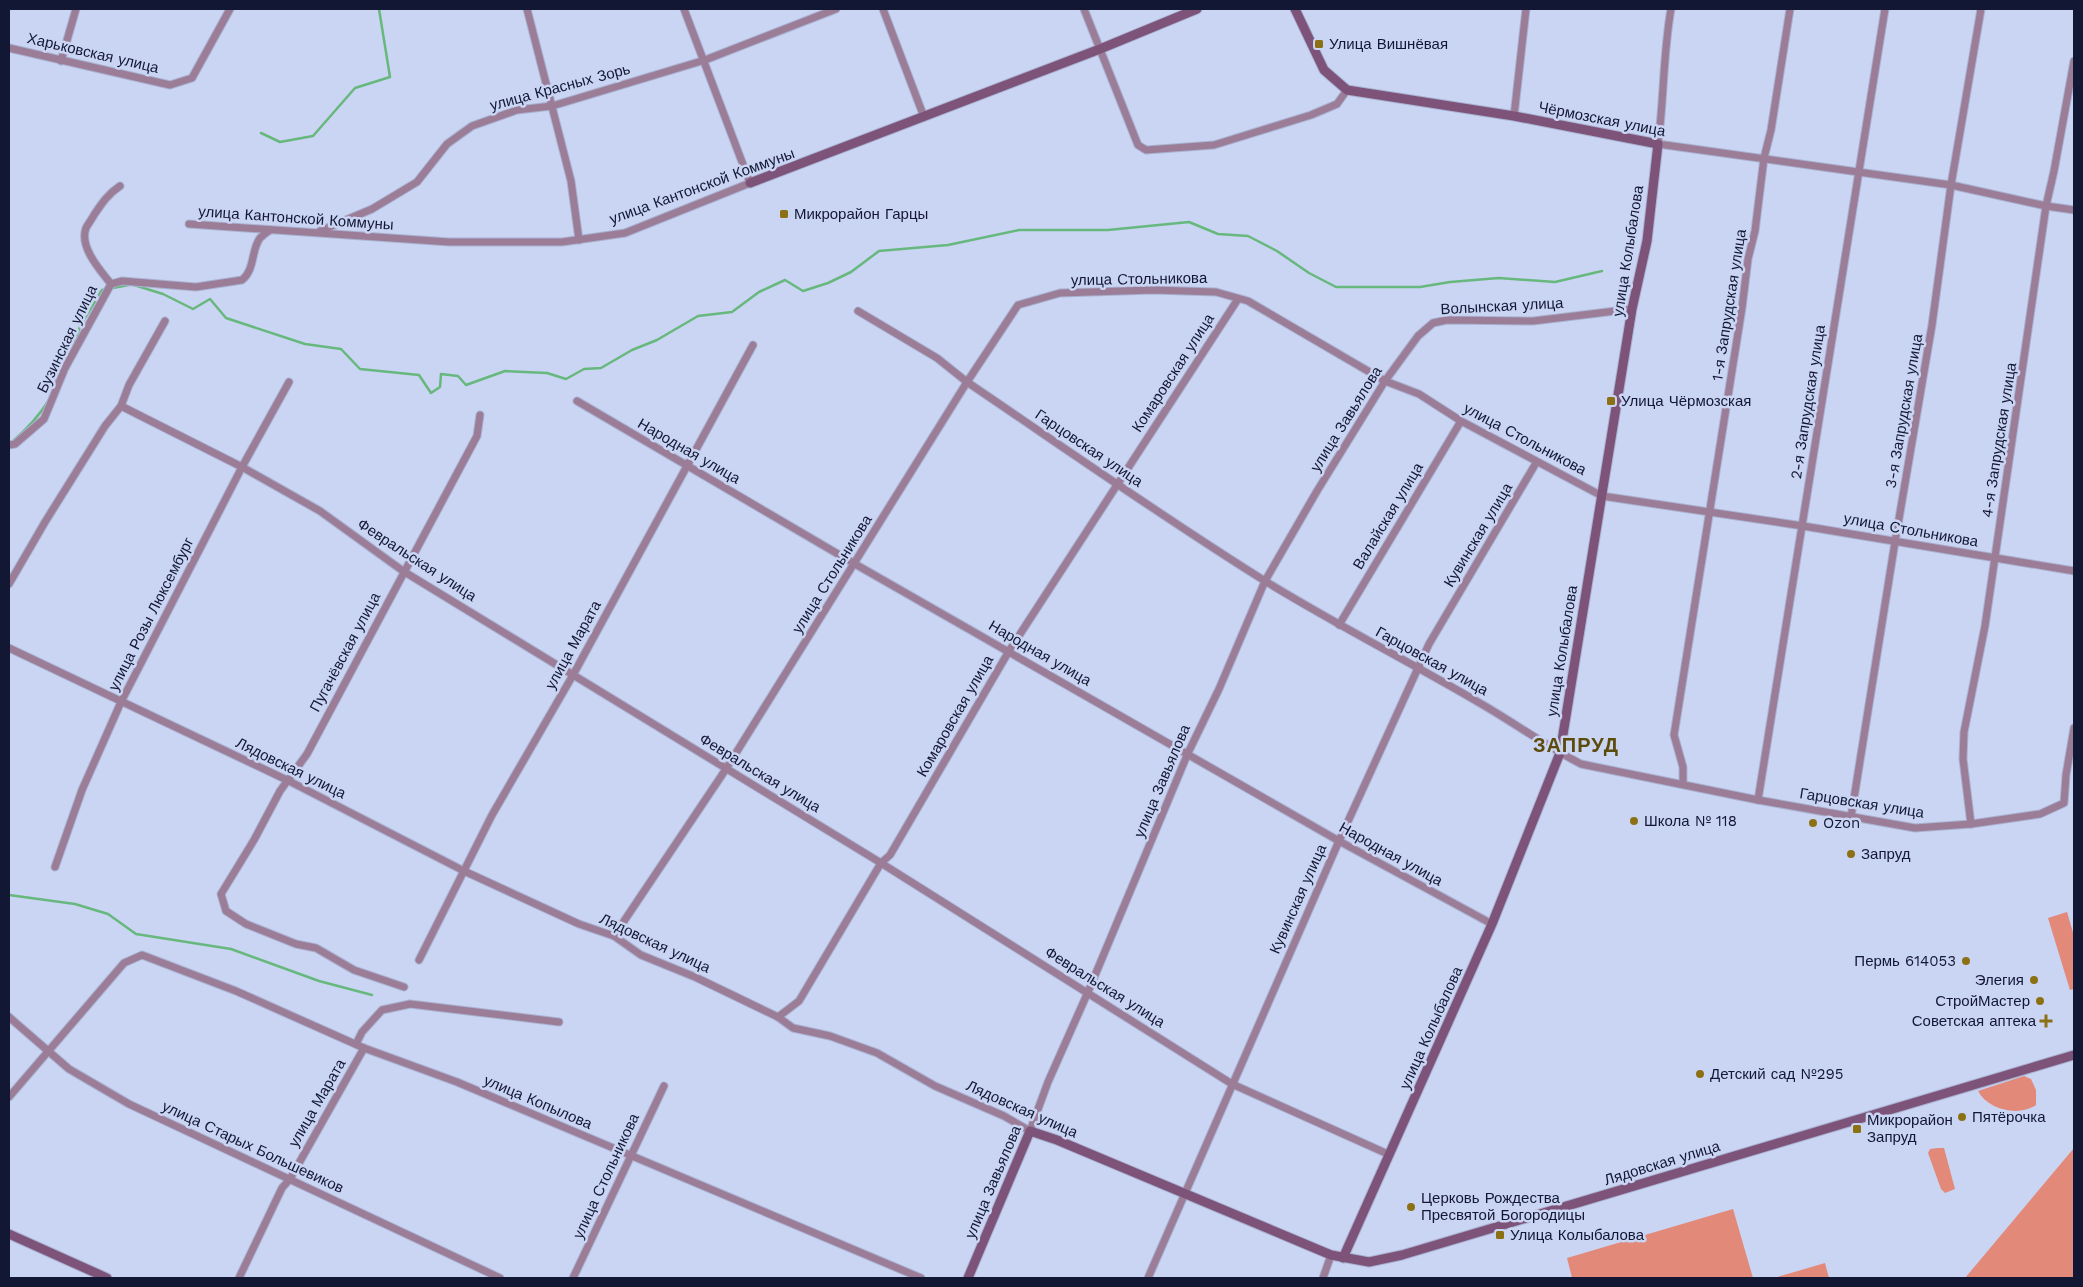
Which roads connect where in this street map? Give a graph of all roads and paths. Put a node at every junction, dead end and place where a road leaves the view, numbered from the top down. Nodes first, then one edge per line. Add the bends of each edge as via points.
1 (76, 9) edge
2 (230, 9) edge
3 (527, 9) edge
4 (684, 9) edge
5 (836, 9) edge
6 (883, 9) edge
7 (1084, 9) edge
8 (1197, 9) edge
9 (1295, 9) edge
10 (1526, 9) edge
11 (1672, 9) edge
12 (1790, 9) edge
13 (1885, 9) edge
14 (1981, 9) edge
15 (9, 48) edge
16 (1100, 50) junction
17 (705, 60) junction
18 (61, 61) junction
19 (2074, 61) edge
20 (1347, 90) junction
21 (552, 106) junction
22 (1514, 116) junction
23 (924, 117) junction
24 (1658, 144) junction
25 (1764, 158) junction
26 (1858, 172) junction
27 (750, 183) junction
28 (120, 186) dead end
29 (1951, 186) junction
30 (2046, 206) junction
31 (2074, 210) edge
32 (189, 224) dead end
33 (270, 230) junction
34 (318, 232) junction
35 (579, 240) junction
36 (110, 284) junction
37 (1238, 299) junction
38 (1632, 310) junction
39 (858, 311) dead end
40 (165, 321) dead end
41 (1433, 323) joint
42 (753, 345) dead end
43 (1386, 381) junction
44 (289, 382) dead end
45 (967, 382) junction
46 (577, 401) dead end
47 (122, 406) junction
48 (480, 416) dead end
49 (1460, 421) junction
50 (12, 445) edge
51 (1536, 463) junction
52 (686, 466) junction
53 (242, 468) junction
54 (1117, 482) junction
55 (1602, 496) junction
56 (1710, 512) junction
57 (1803, 526) junction
58 (1895, 542) junction
59 (1995, 558) junction
60 (855, 564) junction
61 (403, 571) junction
62 (2074, 571) edge
63 (1265, 581) junction
64 (9, 584) edge
65 (1339, 626) junction
66 (9, 648) edge
67 (1009, 651) junction
68 (1418, 669) junction
69 (572, 675) junction
70 (121, 702) junction
71 (2074, 728) edge
72 (1188, 753) junction
73 (1560, 753) junction
74 (726, 769) junction
75 (289, 781) junction
76 (1683, 784) junction
77 (1758, 800) junction
78 (1851, 817) junction
79 (1971, 824) junction
80 (1339, 841) junction
81 (881, 863) junction
82 (55, 867) dead end
83 (464, 871) junction
84 (1492, 924) junction
85 (614, 936) junction
86 (419, 960) dead end
87 (404, 987) dead end
88 (1088, 992) junction
89 (9, 1017) edge
90 (778, 1017) junction
91 (559, 1022) dead end
92 (356, 1044) junction
93 (364, 1048) junction
94 (48, 1052) junction
95 (2074, 1055) edge
96 (1232, 1084) junction
97 (664, 1086) dead end
98 (9, 1097) edge
99 (1030, 1131) junction
100 (1390, 1155) junction
101 (630, 1156) junction
102 (290, 1179) junction
103 (1186, 1195) junction
104 (9, 1234) edge
105 (1331, 1255) junction
106 (1342, 1258) junction
107 (107, 1278) edge
108 (239, 1278) edge
109 (500, 1278) edge
110 (573, 1278) edge
111 (921, 1278) edge
112 (968, 1278) edge
113 (1148, 1278) edge
114 (1323, 1278) edge

1 - 18 street
2 - 18 street, Харьковская улица via 192,78 170,85
3 - 21 street
4 - 17 street
5 - 17 street, улица Красных Зорь
6 - 23 street
7 - 16 street
8 - 16 street, улица Кантонской Коммуны
9 - 20 street via 1324,70
10 - 22 street
11 - 24 street, улица Колыбалова via 1666,37
12 - 25 street, 1-я Запрудская улица
13 - 26 street, 2-я Запрудская улица
14 - 29 street, 3-я Запрудская улица
15 - 18 street, Харьковская улица
16 - 20 street via 1138,145 1146,150 1214,146 1312,115 1337,104
16 - 23 street, улица Кантонской Коммуны
17 - 21 street, улица Красных Зорь
17 - 27 street
19 - 30 street, 4-я Запрудская улица
20 - 22 street, Чёрмозская улица
21 - 34 street, улица Красных Зорь via 517,110 472,126 447,144 417,182 372,209
21 - 35 street via 571,181
22 - 24 street, Чёрмозская улица
23 - 27 street, улица Кантонской Коммуны
24 - 25 street, Чёрмозская улица
24 - 38 street, улица Колыбалова via 1646,240
25 - 26 street, Чёрмозская улица
25 - 56 street, 1-я Запрудская улица
26 - 29 street, Чёрмозская улица
26 - 57 street, 2-я Запрудская улица
27 - 35 street, улица Кантонской Коммуны via 625,233
28 - 36 street, Бузинская улица via 103,201 85,230 86,245
29 - 30 street, Чёрмозская улица
29 - 58 street, 3-я Запрудская улица via 1932,325
30 - 31 street, Чёрмозская улица
30 - 59 street, 4-я Запрудская улица
32 - 33 street, улица Кантонской Коммуны
33 - 34 street, улица Кантонской Коммуны
33 - 36 street via 259,239 253,260 242,280 196,287 122,281
34 - 35 street, улица Кантонской Коммуны via 449,242
36 - 50 street, Бузинская улица via 65,368 44,419
37 - 43 street, улица Стольникова via 1248,301
37 - 45 street, улица Стольникова via 1216,292 1153,290 1060,293 1018,305
37 - 54 street, Комаровская улица
38 - 41 street, Волынская улица via 1533,321 1447,320
38 - 55 street, улица Колыбалова
39 - 45 street, Гарцовская улица via 937,358
40 - 47 street via 129,385
41 - 43 street, улица Завьялова via 1418,336
42 - 52 street, улица Марата
43 - 49 street, улица Стольникова via 1419,394
43 - 63 street, улица Завьялова
44 - 53 street, улица Розы Люксембург
45 - 54 street, Гарцовская улица
45 - 60 street, улица Стольникова
46 - 52 street, Народная улица
47 - 53 street, Февральская улица
47 - 64 street via 105,426
48 - 61 street, Пугачёвская улица via 477,436
49 - 51 street, улица Стольникова
49 - 65 street, Валайская улица
51 - 55 street, улица Стольникова
51 - 68 street, Кувинская улица via 1429,644
52 - 60 street, Народная улица
52 - 69 street, улица Марата
53 - 61 street, Февральская улица via 320,512
53 - 70 street, улица Розы Люксембург
54 - 63 street, Гарцовская улица
54 - 67 street, Комаровская улица
55 - 56 street, улица Стольникова
55 - 73 street, улица Колыбалова
56 - 57 street, улица Стольникова
56 - 76 street, 1-я Запрудская улица via 1674,735 1683,767
57 - 58 street, улица Стольникова
57 - 77 street, 2-я Запрудская улица
58 - 59 street, улица Стольникова
58 - 78 street, 3-я Запрудская улица
59 - 62 street, улица Стольникова
59 - 79 street, 4-я Запрудская улица via 1964,732 1963,759
60 - 67 street, Народная улица
60 - 74 street, улица Стольникова
61 - 69 street, Февральская улица
61 - 75 street, Пугачёвская улица
63 - 65 street, Гарцовская улица
63 - 72 street, улица Завьялова
65 - 68 street, Гарцовская улица
66 - 70 street, Лядовская улица
67 - 72 street, Народная улица
67 - 81 street, Комаровская улица via 890,855
68 - 73 street, Гарцовская улица
68 - 80 street, Кувинская улица
69 - 74 street, Февральская улица
69 - 83 street, улица Марата via 492,815
70 - 75 street, Лядовская улица
70 - 82 street, улица Розы Люксембург via 82,790
71 - 79 street, Гарцовская улица via 2064,803 2040,814
72 - 80 street, Народная улица
72 - 88 street, улица Завьялова
73 - 76 street, Гарцовская улица via 1581,764
73 - 84 street, улица Колыбалова
74 - 81 street, Февральская улица
74 - 85 street, улица Стольникова
75 - 83 street, Лядовская улица
75 - 87 street, Пугачёвская улица via 280,791 221,894 226,911 246,924 296,944 316,948 354,970
76 - 77 street, Гарцовская улица
77 - 78 street, Гарцовская улица
78 - 79 street, Гарцовская улица via 1914,828
80 - 84 street, Народная улица
80 - 96 street, Кувинская улица
81 - 88 street, Февральская улица
81 - 90 street, Комаровская улица via 799,1002
83 - 85 street, Лядовская улица via 580,924
83 - 86 street, улица Марата
84 - 100 street, улица Колыбалова
85 - 90 street, Лядовская улица via 641,955
88 - 96 street, Февральская улица
88 - 99 street, улица Завьялова
89 - 94 street, улица Старых Большевиков
90 - 99 street, Лядовская улица via 793,1028 830,1036 877,1053 935,1086
91 - 92 street via 410,1004 382,1010 362,1032
92 - 93 street, улица Копылова
92 - 94 street, улица Копылова via 236,991 142,955 124,963
93 - 101 street, улица Копылова via 457,1082
93 - 102 street, улица Марата
94 - 98 street
94 - 102 street, улица Старых Большевиков via 69,1069 129,1104
95 - 106 street, Лядовская улица via 1402,1255 1370,1262
96 - 100 street, Февральская улица
96 - 103 street, Кувинская улица
97 - 101 street, улица Стольникова
99 - 103 street, Лядовская улица
99 - 112 street, улица Завьялова
100 - 106 street, улица Колыбалова
101 - 110 street, улица Стольникова
101 - 111 street, улица Копылова
102 - 108 street, улица Марата via 282,1188
102 - 109 street, улица Старых Большевиков
103 - 105 street, Лядовская улица
103 - 113 street, Кувинская улица
104 - 107 street
105 - 106 street, Лядовская улица
105 - 114 street

